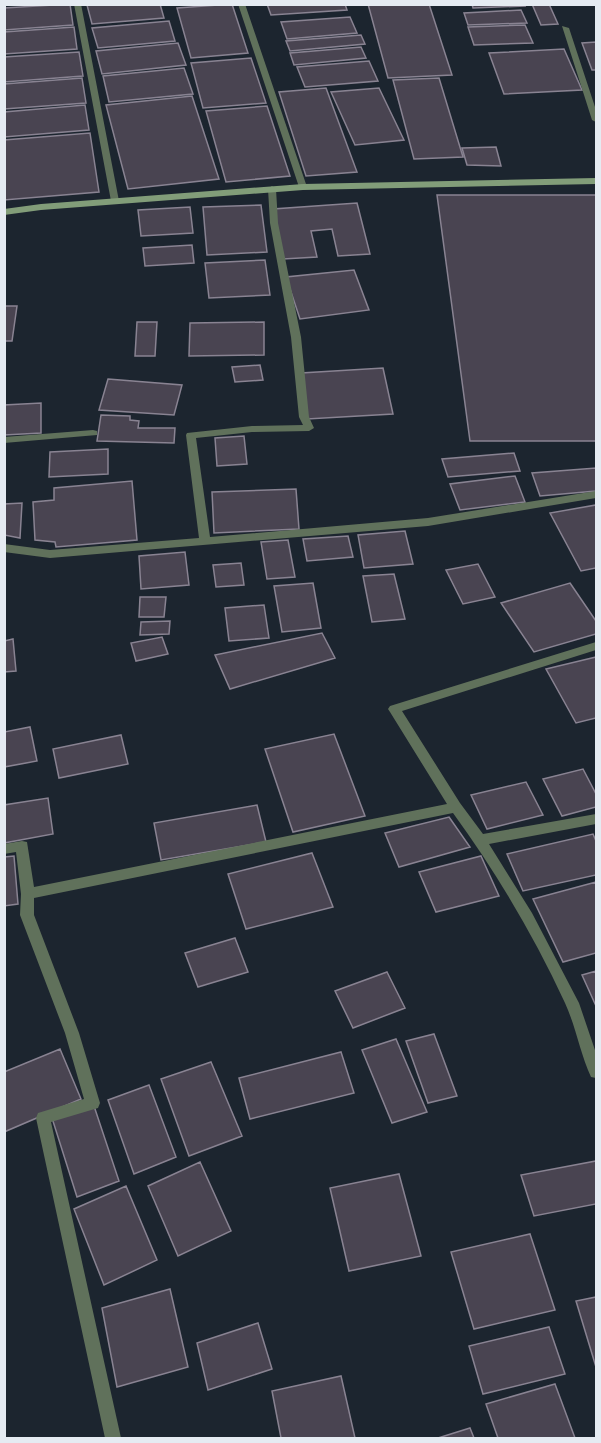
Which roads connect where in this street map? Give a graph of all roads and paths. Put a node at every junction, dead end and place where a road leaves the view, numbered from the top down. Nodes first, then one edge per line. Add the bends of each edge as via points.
1 (77, 4) edge
2 (241, 4) edge
3 (565, 28) dead end
4 (597, 120) edge
5 (597, 181) edge
6 (303, 187) junction
7 (272, 189) junction
8 (115, 201) junction
9 (4, 212) edge
10 (93, 433) dead end
11 (4, 440) edge
12 (597, 495) edge
13 (205, 541) junction
14 (4, 548) edge
15 (597, 646) edge
16 (456, 807) junction
17 (597, 819) edge
18 (480, 840) junction
19 (4, 849) edge
20 (28, 894) junction
21 (597, 1072) edge
22 (113, 1438) edge

1 - 8 street
2 - 6 street
3 - 4 street
5 - 6 street
6 - 7 street
7 - 8 street
7 - 13 street via 274,223 296,337 304,417 309,428 191,435
8 - 9 street
10 - 11 street
12 - 13 street via 428,522
13 - 14 street via 50,554
15 - 16 street via 393,709
16 - 18 street
16 - 20 street
17 - 18 street
18 - 21 street via 527,917 572,1003
19 - 20 street via 22,846
20 - 22 street via 27,915 72,1033 93,1103 43,1118

